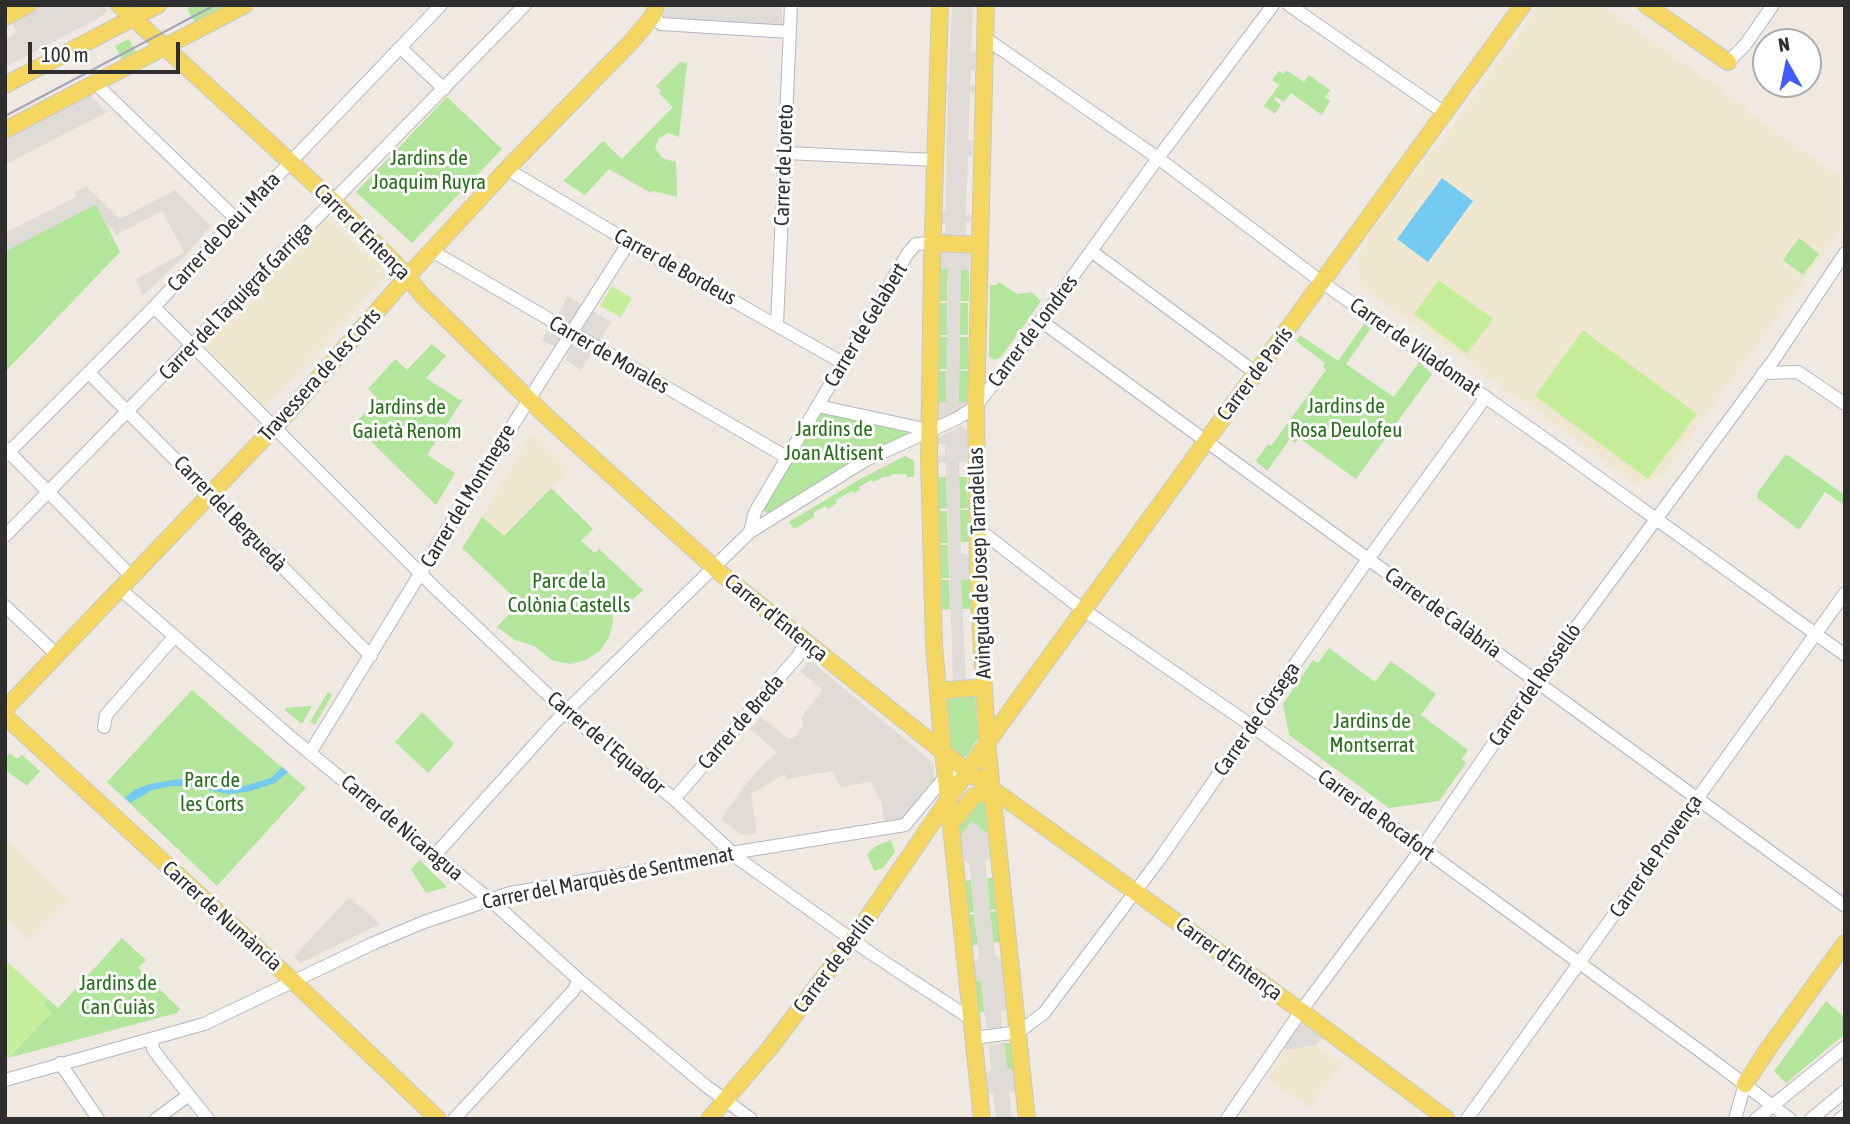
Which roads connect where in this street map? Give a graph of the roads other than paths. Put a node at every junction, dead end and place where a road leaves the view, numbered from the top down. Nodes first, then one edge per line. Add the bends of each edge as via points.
1 (28, 5) edge
2 (119, 5) edge
3 (158, 5) edge
4 (245, 5) edge
5 (441, 5) edge
6 (525, 5) edge
7 (791, 5) edge
8 (940, 5) edge
9 (986, 5) edge
10 (1273, 5) edge
11 (1289, 5) edge
12 (1523, 5) edge
13 (1646, 5) edge
14 (1773, 5) edge
15 (655, 11) edge
16 (5, 17) edge
17 (132, 19) junction
18 (790, 32) junction
19 (985, 38) junction
20 (165, 48) junction
21 (401, 48) junction
22 (1728, 62) joint
23 (95, 83) junction
24 (5, 85) edge
25 (444, 89) junction
26 (1446, 114) junction
27 (5, 130) edge
28 (786, 153) junction
29 (1158, 158) junction
30 (935, 160) junction
31 (290, 161) junction
32 (507, 169) junction
33 (334, 202) junction
34 (236, 219) junction
35 (629, 242) junction
36 (932, 243) junction
37 (980, 245) junction
38 (432, 251) junction
39 (1091, 251) junction
40 (1845, 253) edge
41 (407, 277) junction
42 (1323, 283) junction
43 (153, 307) junction
44 (1041, 321) junction
45 (777, 324) junction
46 (572, 335) junction
47 (193, 346) junction
48 (843, 363) junction
49 (89, 373) junction
50 (1256, 373) junction
51 (1763, 373) junction
52 (1486, 397) junction
53 (528, 400) junction
54 (1845, 404) edge
55 (818, 406) junction
56 (976, 406) junction
57 (128, 411) junction
58 (274, 426) junction
59 (929, 430) junction
60 (1206, 440) junction
61 (6, 452) edge
62 (788, 458) junction
63 (48, 492) junction
64 (209, 495) junction
65 (1655, 518) junction
66 (977, 528) junction
67 (750, 532) junction
68 (5, 536) edge
69 (1369, 558) junction
70 (713, 566) junction
71 (421, 574) junction
72 (131, 576) junction
73 (119, 589) junction
74 (1845, 593) edge
75 (5, 606) edge
76 (1083, 610) junction
77 (1816, 633) junction
78 (174, 638) junction
79 (806, 642) junction
80 (56, 654) junction
81 (1845, 655) edge
82 (371, 656) junction
83 (1537, 681) junction
84 (984, 687) junction
85 (937, 691) junction
86 (5, 709) edge
87 (566, 712) junction
88 (939, 715) junction
89 (5, 716) edge
90 (1252, 726) junction
91 (104, 727) dead end
92 (918, 733) junction
93 (987, 743) junction
94 (943, 751) junction
95 (310, 753) junction
96 (967, 771) junction
97 (945, 777) junction
98 (993, 790) junction
99 (1697, 798) junction
100 (674, 799) junction
101 (948, 799) junction
102 (951, 824) junction
103 (905, 825) junction
104 (918, 844) junction
105 (1422, 848) junction
106 (731, 853) junction
107 (435, 855) junction
108 (1135, 892) junction
109 (489, 900) junction
110 (1845, 906) edge
111 (852, 940) junction
112 (1845, 943) edge
113 (1580, 962) junction
114 (579, 980) junction
115 (294, 982) junction
116 (1301, 1011) junction
117 (971, 1019) junction
118 (1019, 1032) junction
119 (974, 1038) junction
120 (152, 1040) junction
121 (1845, 1047) edge
122 (60, 1063) junction
123 (5, 1080) edge
124 (1745, 1084) junction
125 (1845, 1091) edge
126 (189, 1095) junction
127 (725, 1101) junction
128 (1773, 1105) junction
129 (1845, 1115) edge
130 (99, 1119) edge
131 (156, 1119) edge
132 (208, 1119) edge
133 (438, 1119) edge
134 (454, 1119) edge
135 (709, 1119) edge
136 (751, 1119) edge
137 (982, 1119) edge
138 (1027, 1119) edge
139 (1227, 1119) edge
140 (1447, 1119) edge
141 (1467, 1119) edge
142 (1735, 1119) edge
143 (1756, 1119) edge
144 (1790, 1119) edge
145 (1811, 1119) edge
146 (1840, 1119) edge

1 - 16 main road
2 - 17 main road, Carrer d'Entença
3 - 17 main road
4 - 20 main road
5 - 21 street, Carrer de Deu i Mata
6 - 25 street, Carrer del Taquígraf Garriga
7 - 18 street, Carrer de Loreto
8 - 30 main road
9 - 19 main road, Avinguda de Josep Tarradellas
10 - 29 street, Carrer de Londres
11 - 26 street
12 - 26 main road, Carrer de París
13 - 22 main road
14 - 22 street
15 - 18 street via 662,24
15 - 32 main road, Travessera de les Corts via 631,42
17 - 20 main road, Carrer d'Entença
17 - 24 main road
18 - 28 street, Carrer de Loreto
19 - 29 street, Carrer de Viladomat
19 - 37 main road, Avinguda de Josep Tarradellas
20 - 23 main road
20 - 31 main road, Carrer d'Entença
21 - 25 street
21 - 31 street, Carrer de Deu i Mata
23 - 27 main road
23 - 34 street
25 - 33 street, Carrer del Taquígraf Garriga
26 - 42 main road, Carrer de París
28 - 30 street
28 - 45 street, Carrer de Loreto
29 - 39 street, Carrer de Londres
29 - 42 street, Carrer de Viladomat
30 - 36 main road
31 - 33 main road, Carrer d'Entença
31 - 34 street, Carrer de Deu i Mata
32 - 35 street, Carrer de Bordeus
32 - 38 main road, Travessera de les Corts
33 - 41 main road, Carrer d'Entença
33 - 47 street, Carrer del Taquígraf Garriga
34 - 43 street, Carrer de Deu i Mata
35 - 45 street, Carrer de Bordeus
35 - 46 street, Carrer del Montnegre
36 - 37 main road
36 - 48 street, Carrer de Gelabert via 912,247
36 - 59 main road
37 - 56 main road, Avinguda de Josep Tarradellas
38 - 41 main road, Travessera de les Corts
38 - 46 street, Carrer de Morales
39 - 44 street, Carrer de Londres
39 - 50 street
40 - 51 street, Carrer del Rosselló
41 - 53 main road, Carrer d'Entença
41 - 58 main road, Travessera de les Corts
42 - 50 main road, Carrer de París
42 - 52 street, Carrer de Viladomat
43 - 47 street, Carrer de l'Equador
43 - 49 street, Carrer de Deu i Mata
44 - 56 street, Carrer de Londres
44 - 60 street, Carrer de Calàbria
45 - 48 street, Carrer de Bordeus
46 - 53 street, Carrer del Montnegre
46 - 62 street, Carrer de Morales
47 - 57 street, Carrer del Taquígraf Garriga
47 - 58 street, Carrer de l'Equador
48 - 55 street, Carrer de Gelabert
49 - 57 street, Carrer del Berguedà
49 - 61 street, Carrer de Deu i Mata
50 - 60 main road, Carrer de París
51 - 54 street via 1798,372
51 - 65 street, Carrer del Rosselló
52 - 65 street, Carrer de Viladomat
52 - 69 street, Carrer de Còrsega
53 - 70 main road, Carrer d'Entença
53 - 71 street, Carrer del Montnegre
55 - 59 street
55 - 62 street, Carrer de Gelabert
56 - 59 street, Carrer de Londres
56 - 66 main road, Avinguda de Josep Tarradellas
57 - 63 street, Carrer del Taquígraf Garriga
57 - 64 street, Carrer del Berguedà
58 - 64 main road, Travessera de les Corts
58 - 71 street, Carrer de l'Equador
59 - 67 street, Carrer de Londres via 866,460
59 - 85 main road
60 - 69 street, Carrer de Calàbria
60 - 76 main road, Carrer de París
61 - 63 street
62 - 67 street, Carrer de Gelabert via 755,512
63 - 68 street, Carrer del Taquígraf Garriga
63 - 72 street
64 - 72 main road, Travessera de les Corts
64 - 82 street, Carrer del Berguedà
65 - 77 street, Carrer de Viladomat
65 - 83 street, Carrer del Rosselló
66 - 76 street, Carrer de Rocafort
66 - 84 main road, Avinguda de Josep Tarradellas
67 - 70 street, Carrer de Londres
69 - 83 street, Carrer de Calàbria
69 - 90 street, Carrer de Còrsega
70 - 79 main road, Carrer d'Entença
70 - 87 street, Carrer de Londres
71 - 82 street, Carrer del Montnegre
71 - 87 street, Carrer de l'Equador
72 - 73 main road, Travessera de les Corts
73 - 78 street, Carrer de Nicaragua
73 - 80 main road, Travessera de les Corts
74 - 77 street, Carrer de Provença
75 - 80 street
76 - 90 street, Carrer de Rocafort
76 - 93 main road, Carrer de París
77 - 81 street, Carrer de Viladomat
77 - 99 street, Carrer de Provença
78 - 91 street via 106,715
78 - 95 street, Carrer de Nicaragua
79 - 92 main road, Carrer d'Entença
79 - 100 street, Carrer de Breda
80 - 86 main road, Travessera de les Corts
82 - 95 street, Carrer del Montnegre
83 - 99 street, Carrer de Calàbria
83 - 105 street, Carrer del Rosselló
84 - 85 main road
84 - 93 main road, Avinguda de Josep Tarradellas
85 - 88 main road
87 - 100 street, Carrer de l'Equador
87 - 107 street, Carrer de Londres
88 - 92 main road via 927,730
88 - 94 main road
89 - 115 main road, Carrer de Numància
90 - 105 street, Carrer de Rocafort
90 - 108 street, Carrer de Còrsega
92 - 94 main road, Carrer d'Entença
93 - 96 main road
93 - 98 main road, Avinguda de Josep Tarradellas
94 - 96 main road, Carrer d'Entença
94 - 97 main road
95 - 107 street, Carrer de Nicaragua
96 - 97 street
96 - 98 main road, Carrer d'Entença
96 - 101 main road
97 - 101 main road
97 - 103 street
98 - 102 main road via 974,796
98 - 108 main road, Carrer d'Entença
98 - 118 main road, Avinguda de Josep Tarradellas
99 - 110 street, Carrer de Calàbria
99 - 113 street, Carrer de Provença
100 - 106 street, Carrer de l'Equador
101 - 102 main road
101 - 104 main road, Carrer de Berlín
102 - 117 main road
103 - 104 street
103 - 106 street, Carrer del Marquès de Sentmenat
104 - 111 main road, Carrer de Berlín
105 - 113 street, Carrer de Rocafort
105 - 116 street, Carrer del Rosselló
106 - 109 street, Carrer del Marquès de Sentmenat
106 - 111 street, Carrer de l'Equador
107 - 109 street, Carrer de Nicaragua
108 - 116 main road, Carrer d'Entença
108 - 118 street, Carrer de Còrsega via 1044,1013
109 - 114 street, Carrer de Nicaragua
109 - 115 street, Carrer del Marquès de Sentmenat via 397,933
111 - 117 street, Carrer de l'Equador
111 - 127 main road, Carrer de Berlín
112 - 124 main road
113 - 124 street, Carrer de Rocafort
113 - 141 street, Carrer de Provença
114 - 127 street, Carrer de Nicaragua
114 - 134 street
115 - 120 street, Carrer del Marquès de Sentmenat via 216,1019
115 - 133 main road, Carrer de Numància
116 - 139 street, Carrer del Rosselló
116 - 140 main road, Carrer d'Entença
117 - 119 main road
118 - 119 street
118 - 138 main road, Avinguda de Josep Tarradellas
119 - 137 main road
120 - 122 street, Carrer del Marquès de Sentmenat
120 - 126 street via 153,1049
121 - 128 street
122 - 123 street, Carrer del Marquès de Sentmenat
122 - 130 street
124 - 128 street, Carrer de Rocafort
124 - 142 street
125 - 145 street
126 - 131 street
126 - 132 street
127 - 135 main road, Carrer de Berlín
127 - 136 street, Carrer de Nicaragua
128 - 143 street
128 - 144 street, Carrer de Rocafort
129 - 146 street

